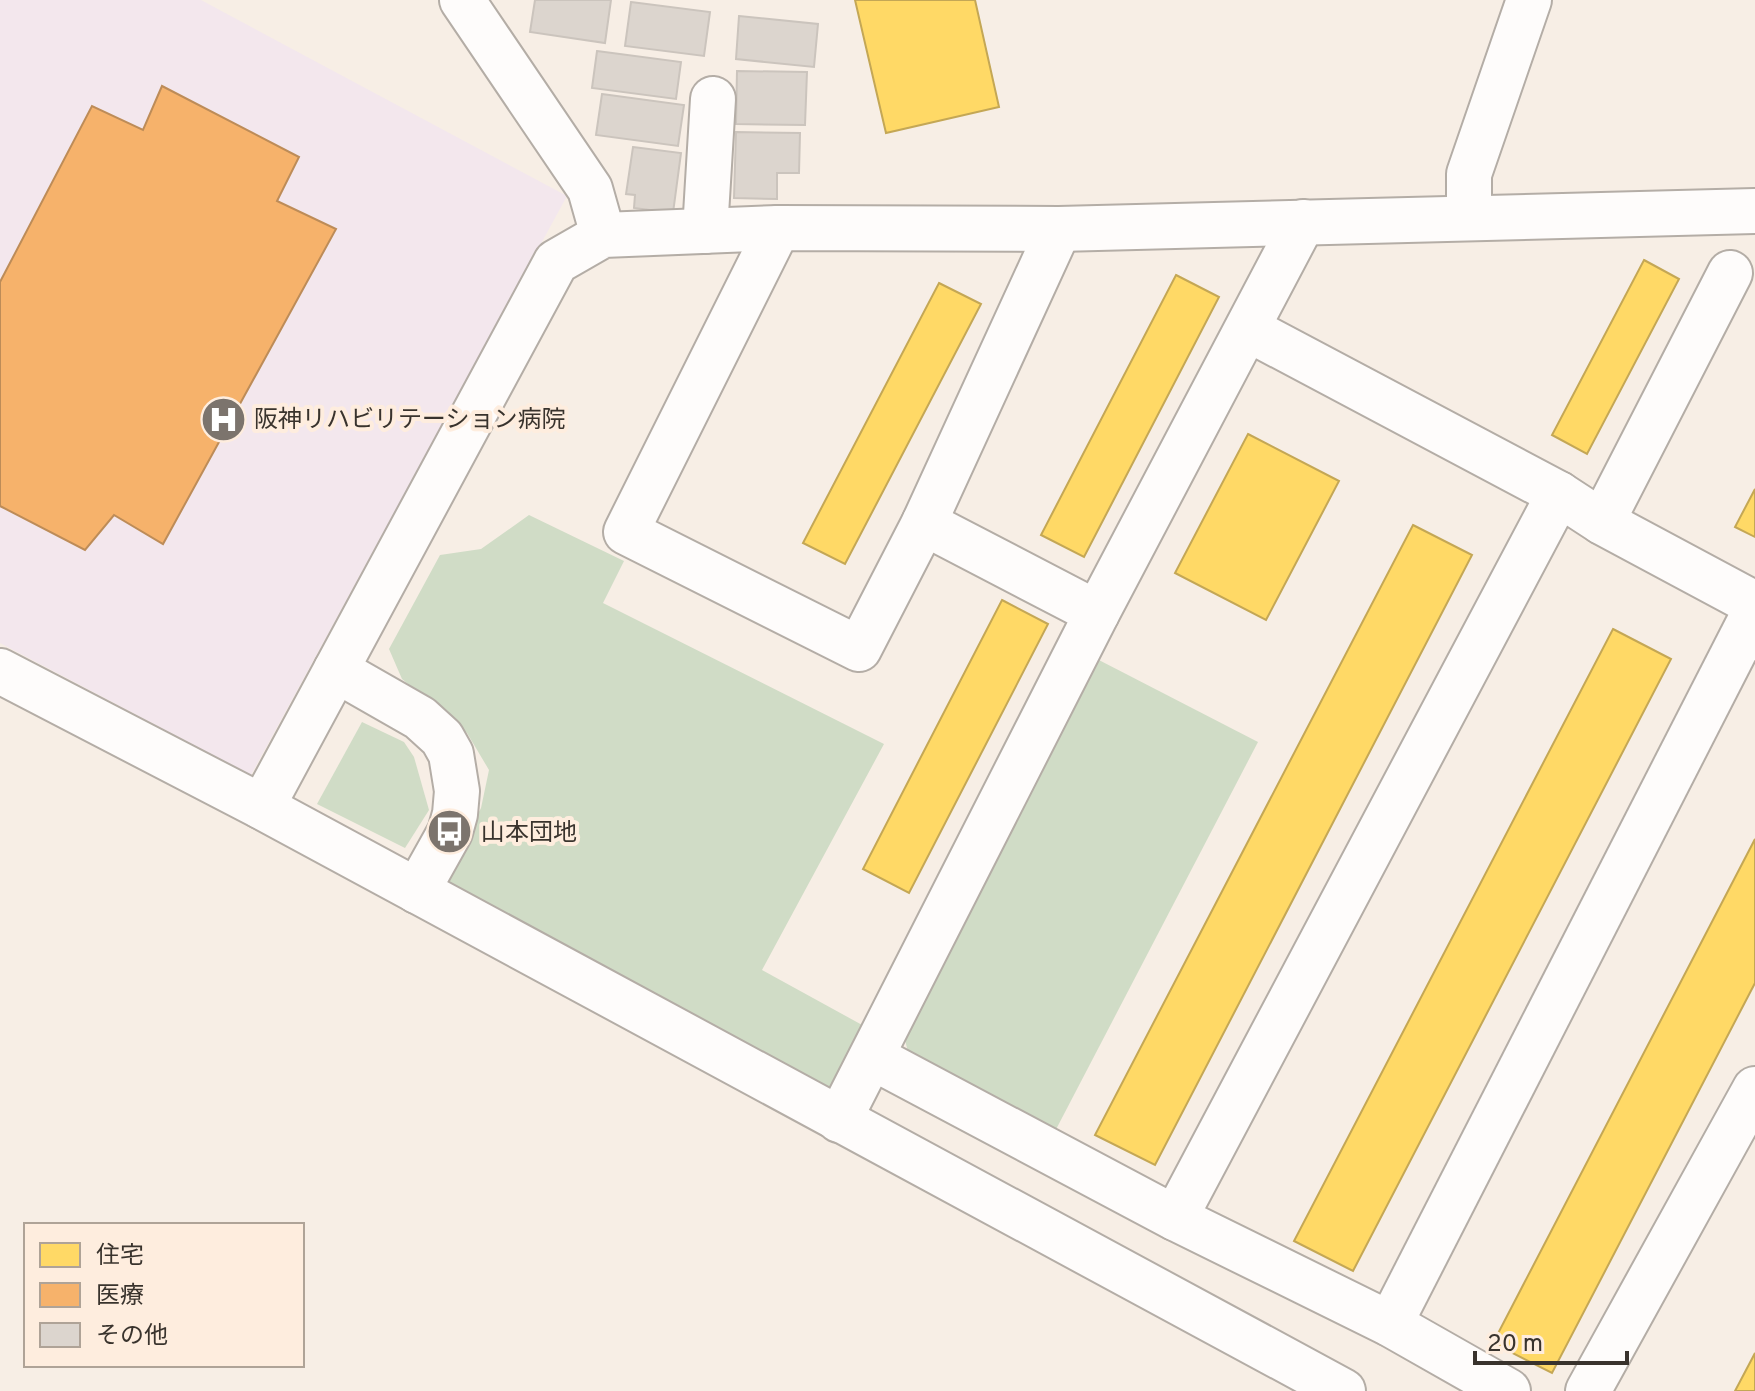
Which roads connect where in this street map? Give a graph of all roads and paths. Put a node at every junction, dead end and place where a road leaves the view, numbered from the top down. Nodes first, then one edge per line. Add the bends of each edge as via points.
1 (462, 0) edge
2 (1529, 0) edge
3 (713, 99) dead end
4 (1755, 211) edge
5 (1469, 217) junction
6 (1303, 222) junction
7 (778, 228) junction
8 (1059, 229) junction
9 (705, 231) junction
10 (603, 235) junction
11 (1730, 273) dead end
12 (1248, 329) junction
13 (1559, 494) junction
14 (1602, 522) junction
15 (924, 523) junction
16 (1755, 604) edge
17 (1755, 611) edge
18 (1097, 613) junction
19 (336, 670) junction
20 (0, 671) edge
21 (262, 807) junction
22 (417, 891) junction
23 (872, 1057) junction
24 (1755, 1089) edge
25 (839, 1120) junction
26 (1175, 1218) junction
27 (1390, 1324) junction
28 (1343, 1391) edge
29 (1508, 1391) edge
30 (1588, 1391) edge

1 - 10 street via 590,189
2 - 5 street via 1469,174
3 - 9 street
4 - 5 street
5 - 6 street
6 - 8 street
6 - 12 street
7 - 8 street
7 - 9 street
7 - 15 street via 626,532 859,649
8 - 15 street
9 - 10 street
10 - 19 street via 556,262
11 - 14 street
12 - 13 street
12 - 18 street
13 - 14 street
13 - 26 street
14 - 16 street
15 - 18 street
17 - 27 street
18 - 23 street
19 - 21 street
19 - 22 street via 420,718 451,754 455,814
20 - 21 street
21 - 22 street
22 - 25 street
23 - 25 street
23 - 26 street
24 - 30 street
25 - 28 street
26 - 27 street
27 - 29 street

